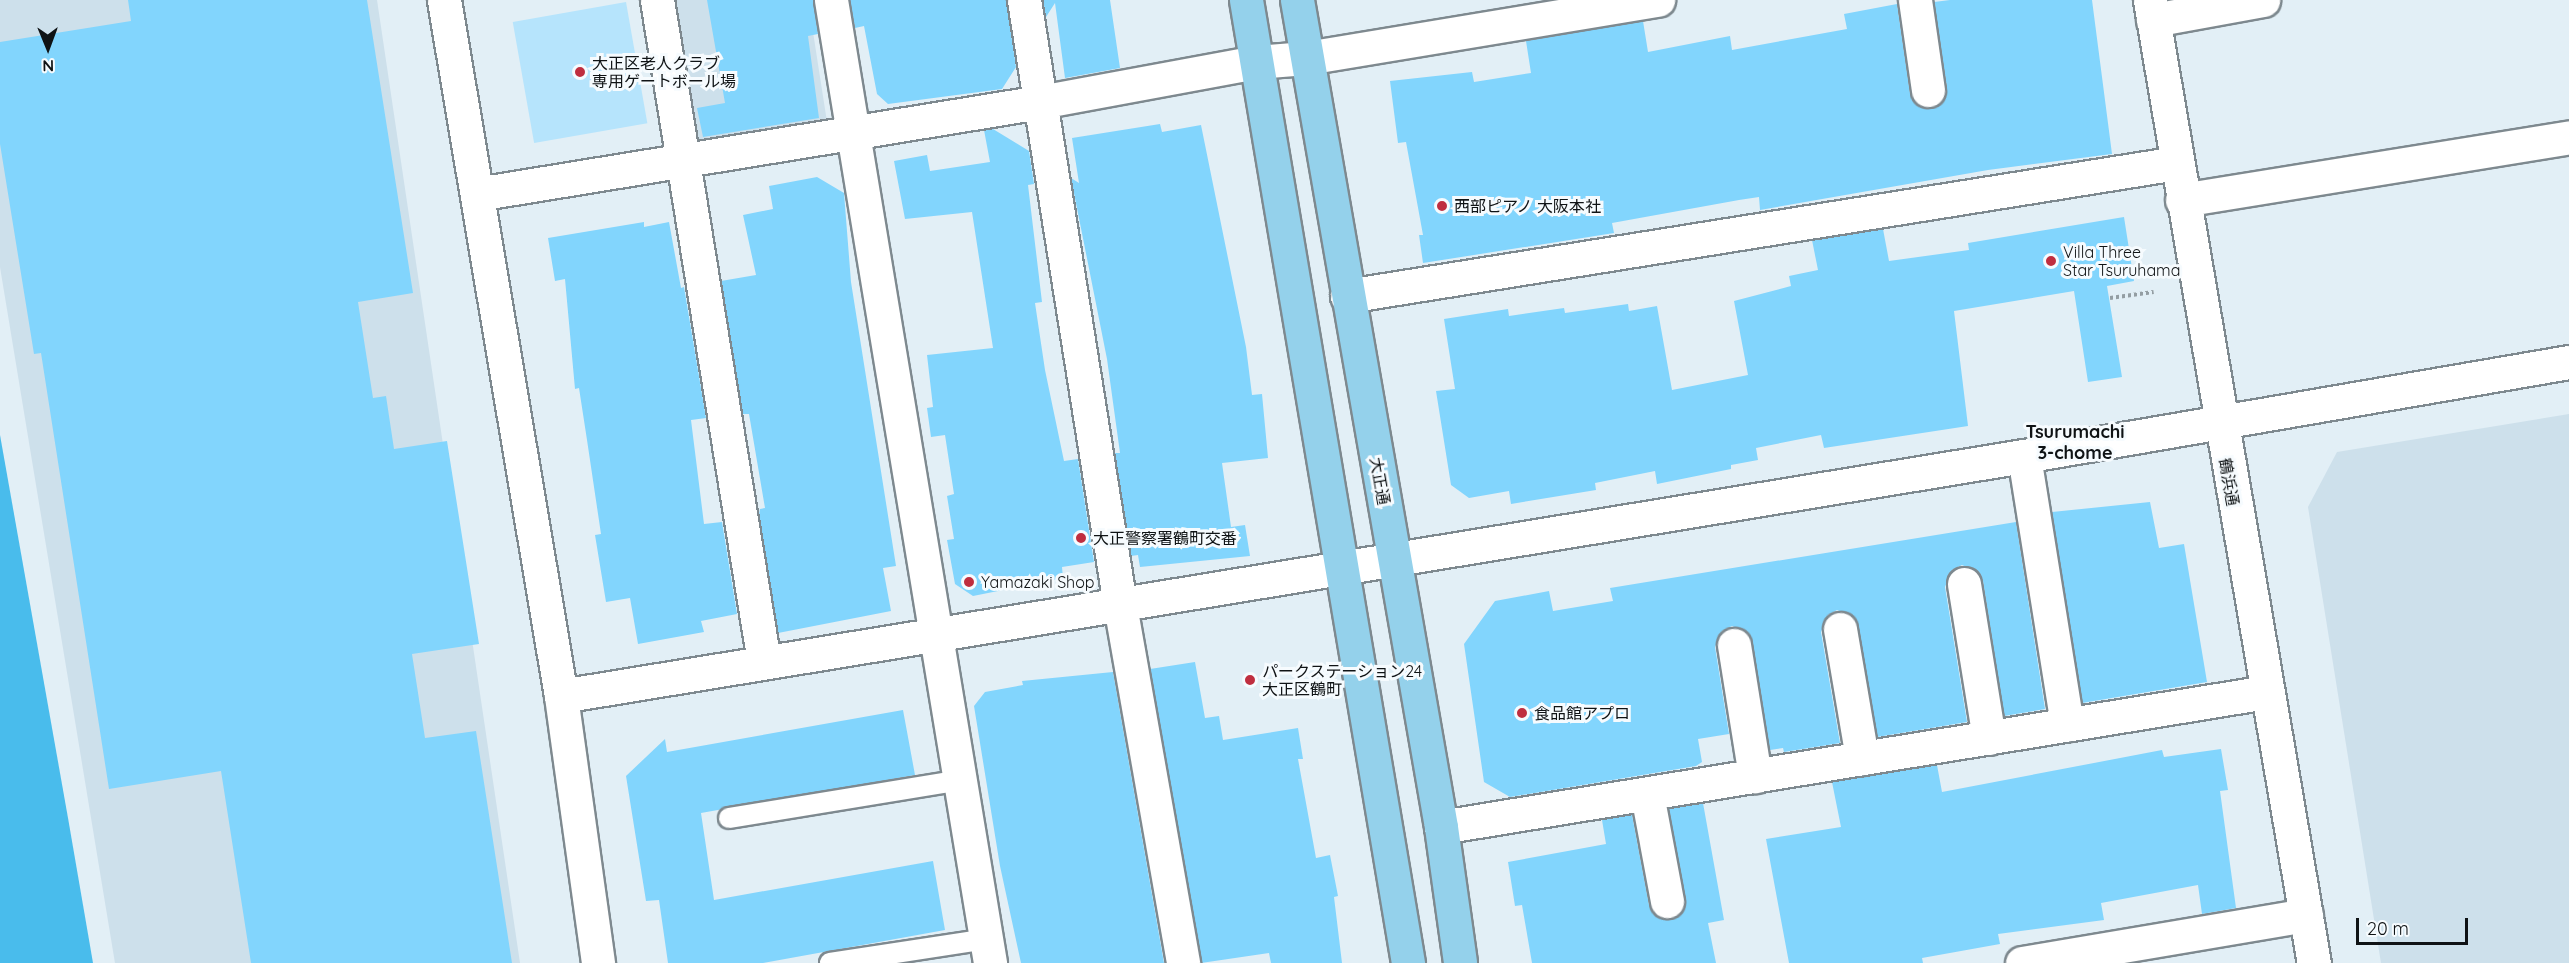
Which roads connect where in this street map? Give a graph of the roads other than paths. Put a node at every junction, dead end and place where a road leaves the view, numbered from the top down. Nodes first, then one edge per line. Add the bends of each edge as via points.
1 (444, 0) edge
2 (657, 0) edge
3 (831, 0) edge
4 (1024, 0) edge
5 (1246, 0) edge
6 (1297, 0) edge
7 (1658, 0) edge
8 (1915, 0) edge
9 (2263, 0) edge
10 (2151, 10) edge
11 (1306, 58) junction
12 (1256, 62) junction
13 (1928, 90) dead end
14 (1040, 102) junction
15 (855, 132) junction
16 (2569, 137) edge
17 (683, 160) junction
18 (2176, 163) junction
19 (477, 194) junction
20 (2182, 200) junction
21 (1347, 296) junction
22 (2569, 362) edge
23 (2219, 423) junction
24 (2024, 456) junction
25 (1393, 560) junction
26 (1340, 570) junction
27 (1964, 584) dead end
28 (1120, 605) junction
29 (1840, 629) dead end
30 (936, 634) junction
31 (1734, 645) dead end
32 (764, 662) junction
33 (2266, 692) junction
34 (561, 696) junction
35 (2067, 725) junction
36 (1989, 738) junction
37 (1862, 758) junction
38 (1755, 776) junction
39 (960, 780) junction
40 (1647, 794) junction
41 (729, 818) dead end
42 (1441, 827) junction
43 (1667, 901) dead end
44 (2306, 915) junction
45 (988, 951) edge
46 (598, 963) edge
47 (830, 963) edge
48 (1182, 963) edge
49 (1408, 963) edge
50 (1461, 963) edge
51 (2022, 963) edge
52 (2314, 963) edge

1 - 19 street
2 - 17 street
3 - 15 street
4 - 14 street
5 - 12 main road
6 - 11 main road, 大正通
7 - 11 street
8 - 13 street
9 - 10 street
10 - 18 street, 鶴浜通
11 - 12 street
11 - 21 main road, 大正通
12 - 14 street
12 - 26 main road
14 - 15 street
14 - 28 street
15 - 17 street
15 - 30 street
16 - 20 street
17 - 19 street
17 - 32 street
18 - 20 street, 鶴浜通
18 - 21 street
19 - 34 street
20 - 23 street, 鶴浜通
21 - 25 main road, 大正通
22 - 23 street
23 - 24 street
23 - 33 street, 鶴浜通
24 - 25 street
24 - 35 street
25 - 26 street
25 - 42 main road, 大正通
26 - 28 street
26 - 49 main road
27 - 36 street
28 - 30 street
28 - 48 street
29 - 37 street
30 - 32 street
30 - 39 street
31 - 38 street
32 - 34 street
33 - 35 street
33 - 44 street, 鶴浜通
34 - 46 street
35 - 36 street
36 - 37 street
37 - 38 street
38 - 40 street
39 - 41 lane
39 - 45 street
40 - 42 street
40 - 43 street
42 - 50 main road, 大正通
44 - 51 street
44 - 52 street, 鶴浜通
45 - 47 lane

